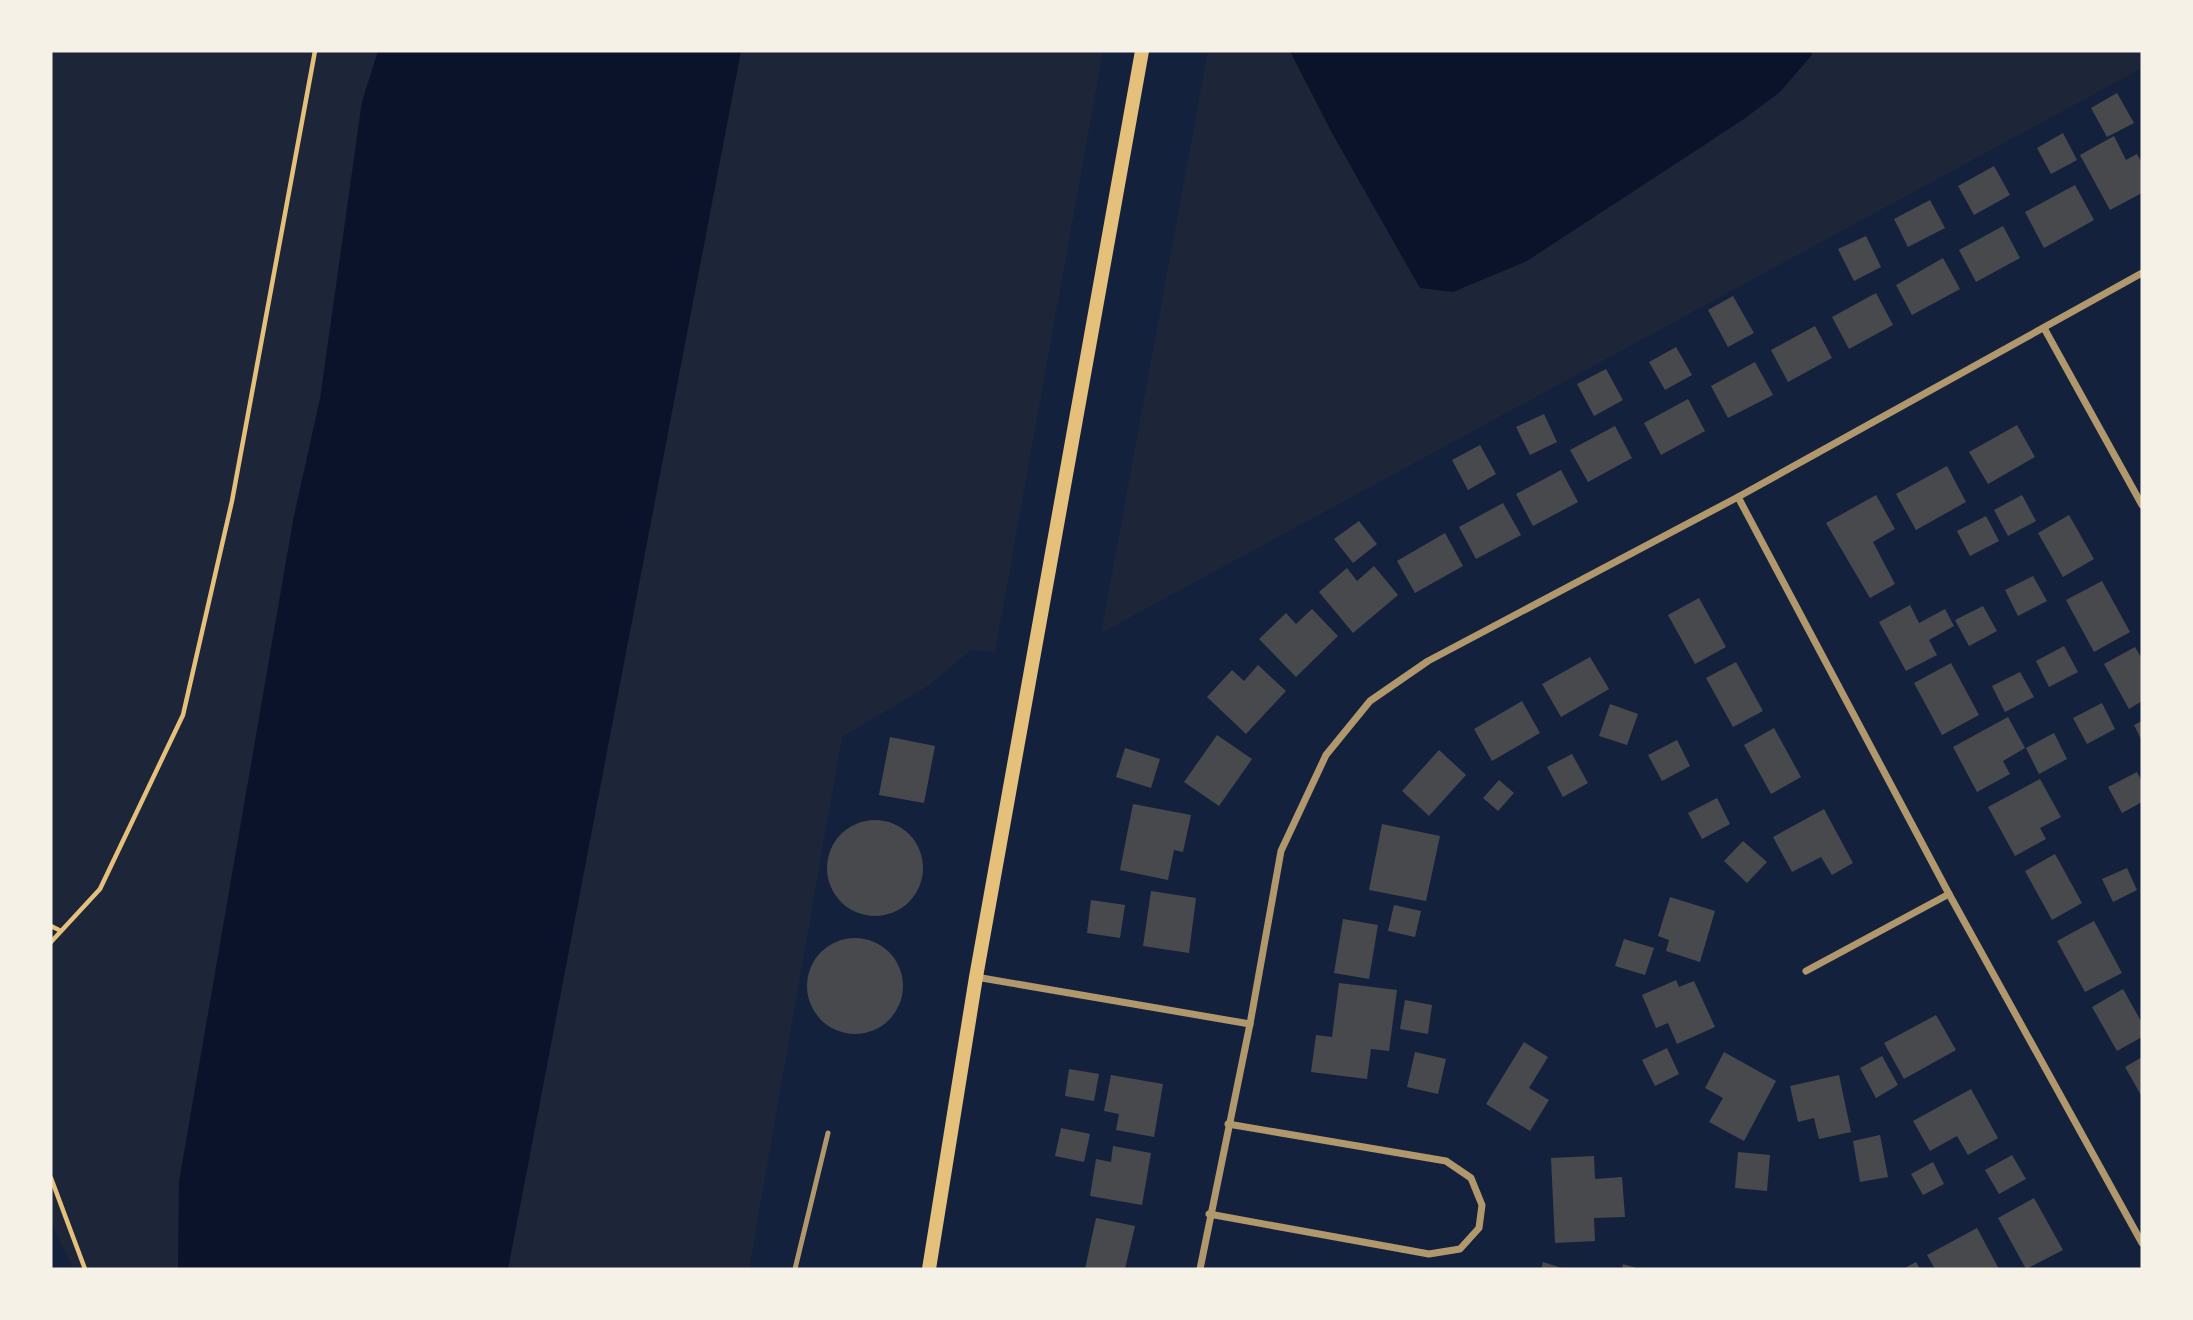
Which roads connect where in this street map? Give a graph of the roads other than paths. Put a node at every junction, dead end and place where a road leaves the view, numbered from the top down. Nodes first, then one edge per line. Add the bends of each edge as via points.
1 (1142, 51) edge
2 (2142, 273) edge
3 (2044, 328) junction
4 (1738, 497) junction
5 (2142, 505) edge
6 (1949, 894) junction
7 (1806, 971) dead end
8 (976, 977) junction
9 (1250, 1024) junction
10 (1228, 1124) junction
11 (828, 1133) dead end
12 (1209, 1214) junction
13 (2142, 1243) edge
14 (795, 1269) edge
15 (929, 1269) edge
16 (1200, 1269) edge

1 - 8 main road
2 - 3 street
3 - 4 street
3 - 5 street
4 - 6 street
4 - 9 street via 1428,661 1370,701 1326,755 1281,851
6 - 7 street
6 - 13 street
8 - 9 street
8 - 15 main road
9 - 10 street
10 - 12 street
10 - 12 street via 1447,1161 1471,1178 1482,1205 1479,1228 1460,1249 1429,1254
11 - 14 lane
12 - 16 street

